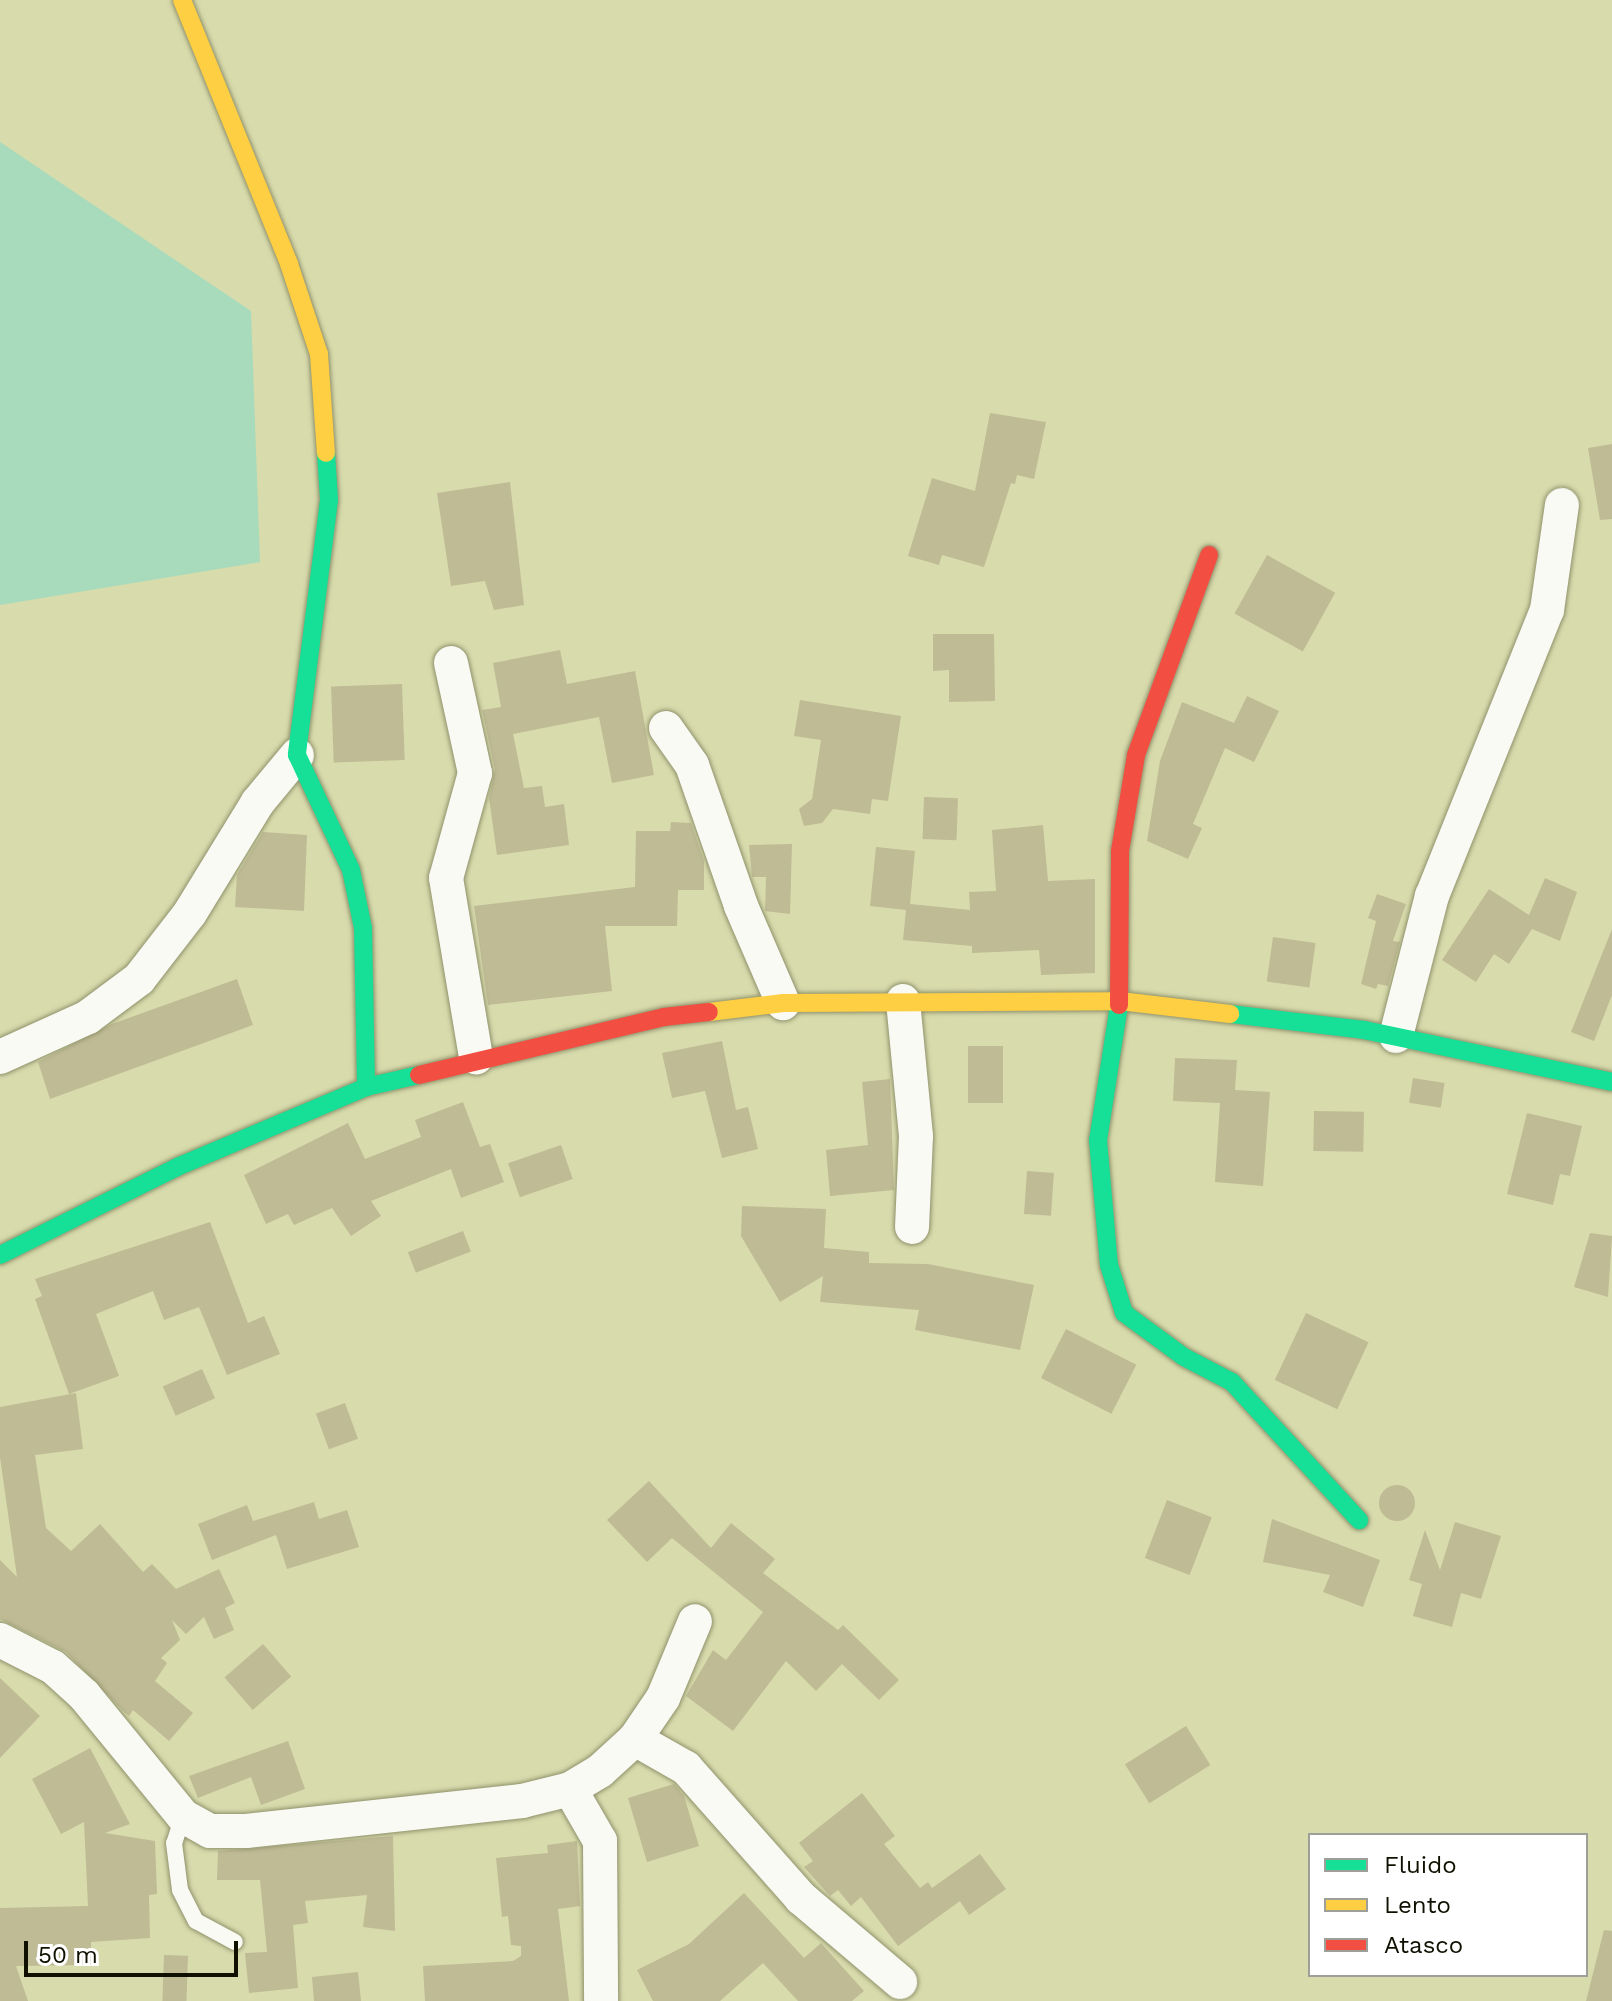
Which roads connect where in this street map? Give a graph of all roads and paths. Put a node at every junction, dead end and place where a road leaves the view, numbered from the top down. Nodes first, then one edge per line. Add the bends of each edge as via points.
1 (182, 0) edge
2 (1562, 505) dead end
3 (1209, 555) dead end
4 (451, 663) dead end
5 (666, 728) dead end
6 (297, 755) junction
7 (903, 1001) junction
8 (1120, 1001) junction
9 (783, 1003) junction
10 (1396, 1036) junction
11 (0, 1057) edge
12 (476, 1058) junction
13 (1612, 1082) edge
14 (366, 1087) junction
15 (912, 1227) dead end
16 (0, 1255) edge
17 (1359, 1520) dead end
18 (695, 1621) dead end
19 (0, 1640) edge
20 (635, 1739) junction
21 (570, 1789) junction
22 (183, 1816) junction
23 (235, 1942) dead end
24 (900, 1982) dead end
25 (601, 2001) edge

1 - 6 street via 289,264 319,354 329,500
2 - 10 street via 1547,610 1432,896
3 - 8 street via 1136,755 1120,851
4 - 12 street via 475,773 446,878
5 - 9 street via 692,765 741,906
6 - 11 street via 258,802 190,913 139,979 88,1017
6 - 14 street via 351,870 363,928
7 - 8 street
7 - 9 street
7 - 15 street via 916,1136
8 - 10 street
8 - 17 street via 1098,1140 1109,1265 1124,1313 1184,1357 1232,1382
9 - 12 street via 664,1017
10 - 13 street
12 - 14 street
14 - 16 street via 177,1167
18 - 20 street via 663,1698
19 - 22 street via 53,1667 84,1695
20 - 21 street via 600,1771
20 - 24 street via 686,1768 801,1898
21 - 22 street via 522,1801 246,1831 210,1831
21 - 25 street via 600,1841
22 - 23 lane via 174,1843 180,1890 196,1921

